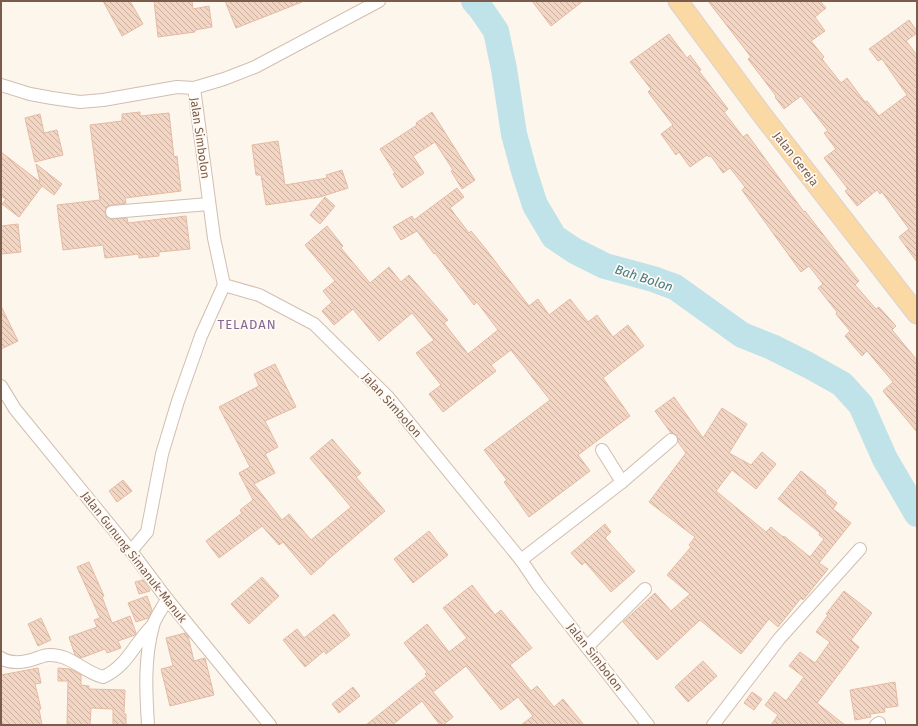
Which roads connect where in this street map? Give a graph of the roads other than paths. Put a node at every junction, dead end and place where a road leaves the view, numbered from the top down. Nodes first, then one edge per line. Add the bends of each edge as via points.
1 (379, 1) edge
2 (678, 1) edge
3 (1, 85) edge
4 (194, 88) junction
5 (209, 204) junction
6 (112, 212) dead end
7 (224, 285) junction
8 (914, 305) edge
9 (1, 386) edge
10 (671, 440) dead end
11 (602, 450) dead end
12 (622, 482) junction
13 (860, 550) dead end
14 (131, 551) junction
15 (520, 560) junction
16 (645, 589) dead end
17 (167, 599) junction
18 (153, 625) junction
19 (587, 647) junction
20 (1, 658) edge
21 (148, 725) edge
22 (270, 725) edge
23 (648, 725) edge
24 (712, 725) edge

1 - 4 street via 256,67
2 - 8 main road, Jalan Gereja via 763,116
3 - 4 street via 30,94 80,102 177,88
4 - 5 street, Jalan Simbolon
5 - 6 street
5 - 7 street, Jalan Simbolon
7 - 14 street via 201,336 178,401 162,454 147,532
7 - 15 street, Jalan Simbolon via 259,295 314,324 388,397
9 - 14 street, Jalan Gunung Simanuk-Manuk via 15,409
10 - 12 street
11 - 12 street
12 - 15 street
13 - 24 street via 779,639
14 - 17 street, Jalan Gunung Simanuk-Manuk
15 - 19 street, Jalan Simbolon
16 - 19 street
17 - 18 street
17 - 22 street, Jalan Gunung Simanuk-Manuk
18 - 20 street via 128,658 115,671 103,678 68,658 46,654 16,663
18 - 21 street via 147,653
19 - 23 street, Jalan Simbolon

